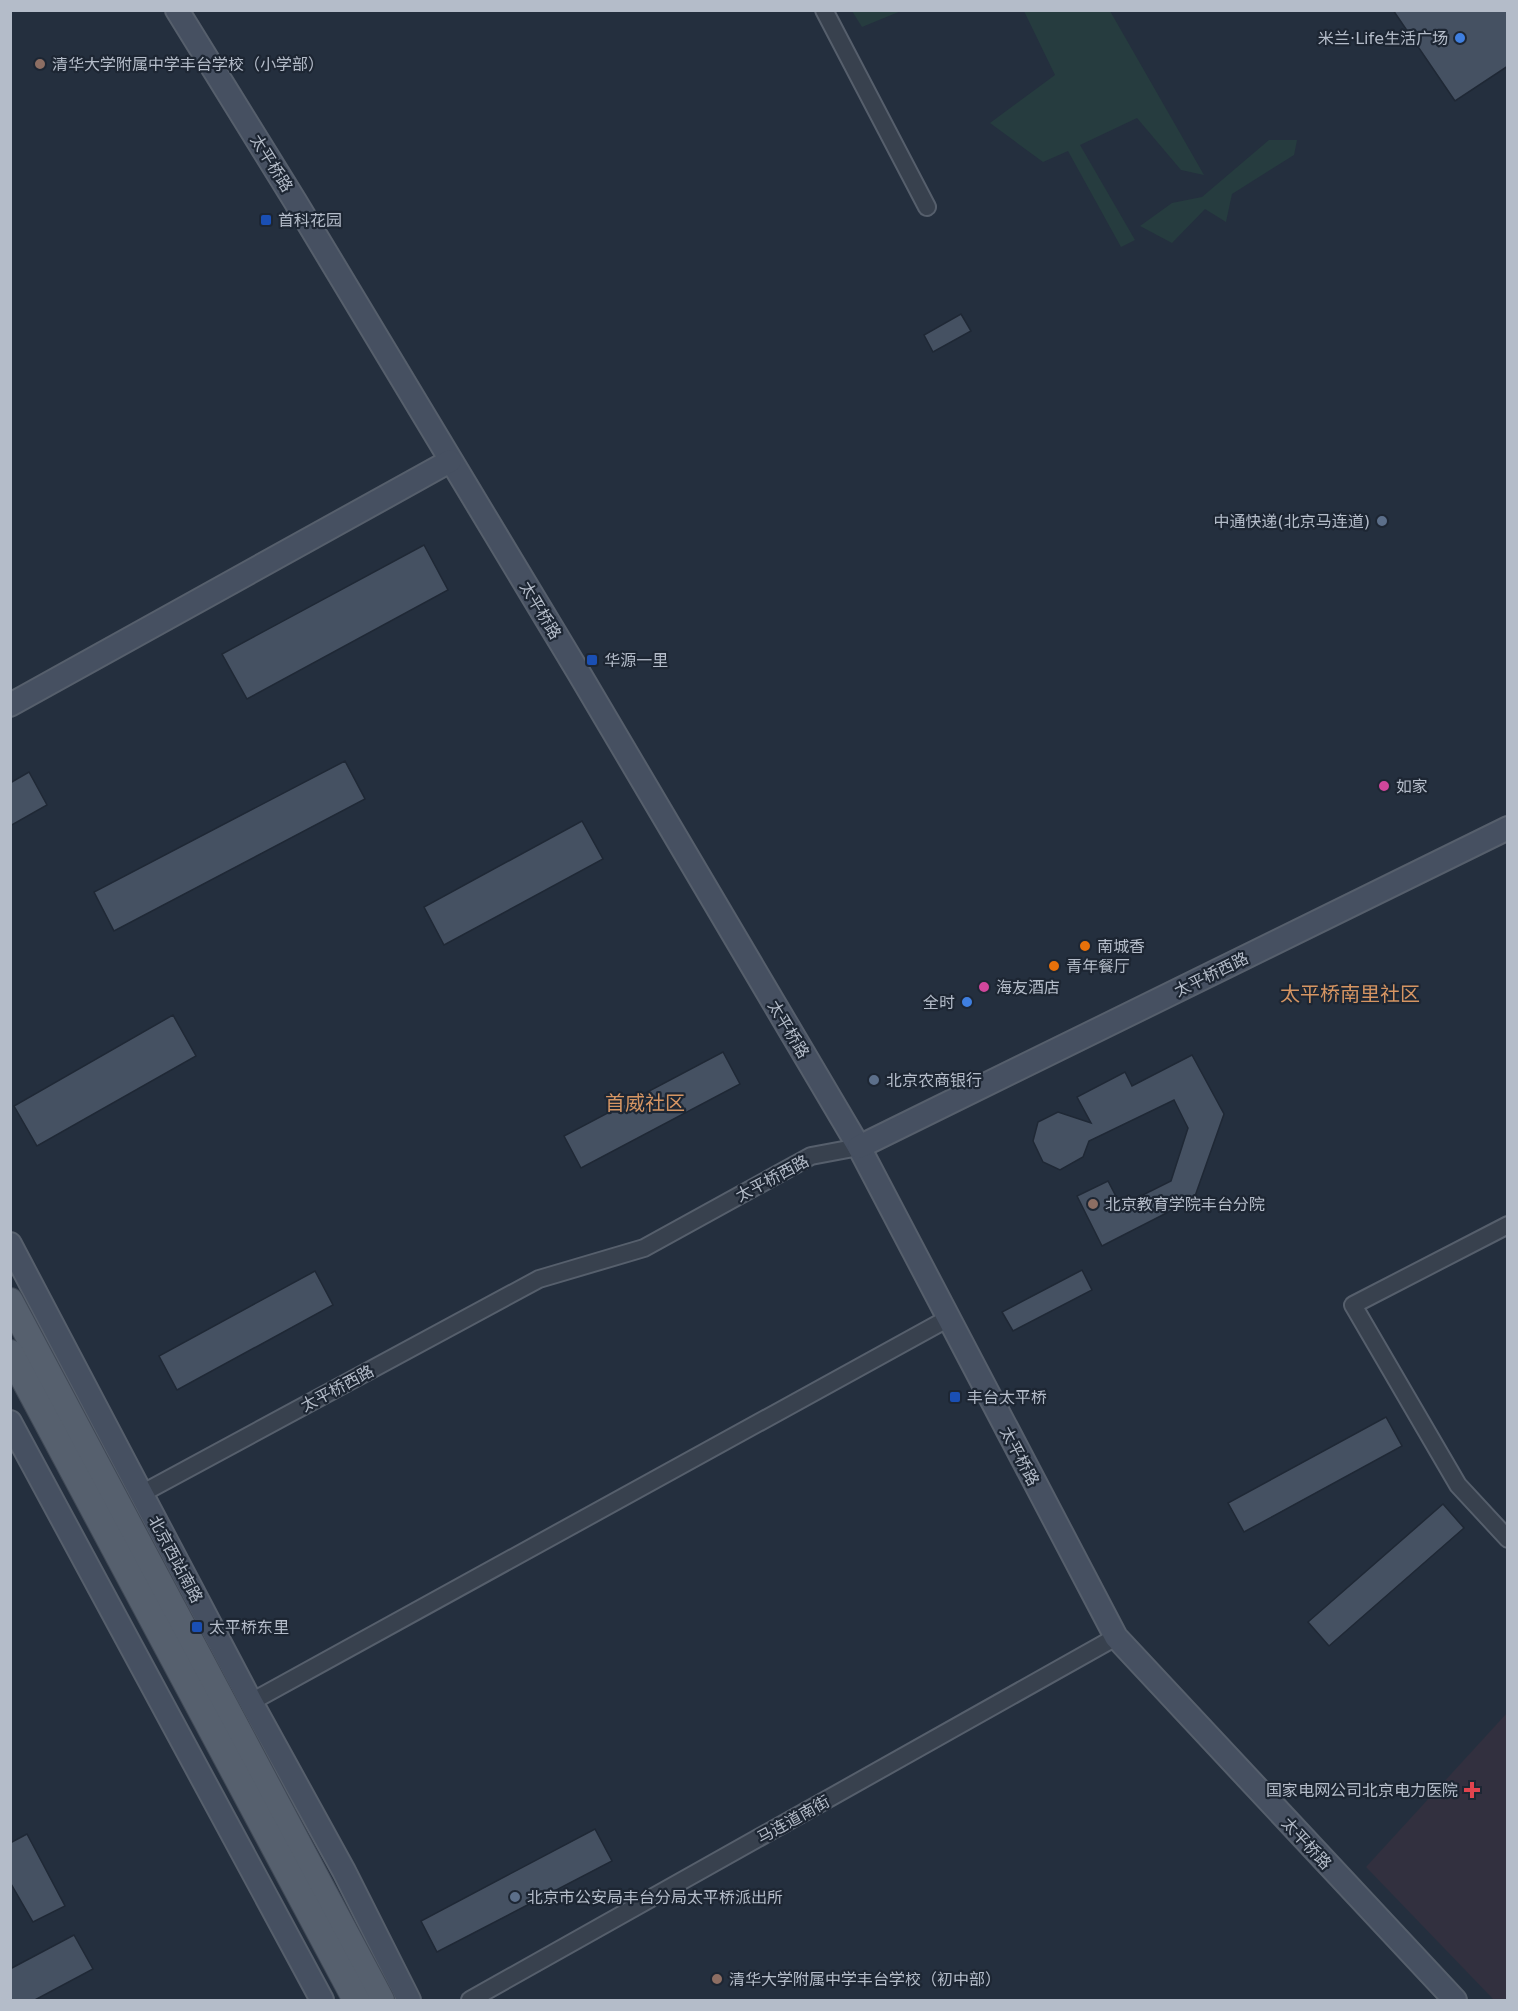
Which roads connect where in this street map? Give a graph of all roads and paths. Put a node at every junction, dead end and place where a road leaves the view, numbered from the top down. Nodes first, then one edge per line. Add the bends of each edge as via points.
1 (177, 10) edge
2 (824, 10) edge
3 (927, 207) dead end
4 (450, 461) junction
5 (10, 705) edge
6 (1508, 828) edge
7 (859, 1148) junction
8 (1508, 1225) edge
9 (10, 1244) edge
10 (10, 1301) edge
11 (947, 1319) junction
12 (10, 1353) edge
13 (10, 1422) edge
14 (141, 1494) junction
15 (1508, 1539) edge
16 (1116, 1637) junction
17 (251, 1702) junction
18 (322, 2001) edge
19 (356, 2001) edge
20 (381, 2001) edge
21 (409, 2001) edge
22 (470, 2001) edge
23 (1455, 2001) edge

1 - 4 street, 太平桥路
2 - 3 street
4 - 5 street
4 - 7 street, 太平桥路
6 - 7 street, 太平桥西路
7 - 11 street, 太平桥路
7 - 14 street, 太平桥西路 via 811,1156 644,1248 539,1279
8 - 15 street via 1353,1305 1458,1485
9 - 14 street, 北京西站南路
10 - 20 main road, 北京西站南路
11 - 16 street, 太平桥路
11 - 17 street
12 - 19 main road
13 - 18 street
14 - 17 street, 北京西站南路
16 - 22 street, 马连道南街
16 - 23 street, 太平桥路
17 - 21 street, 北京西站南路 via 344,1871

